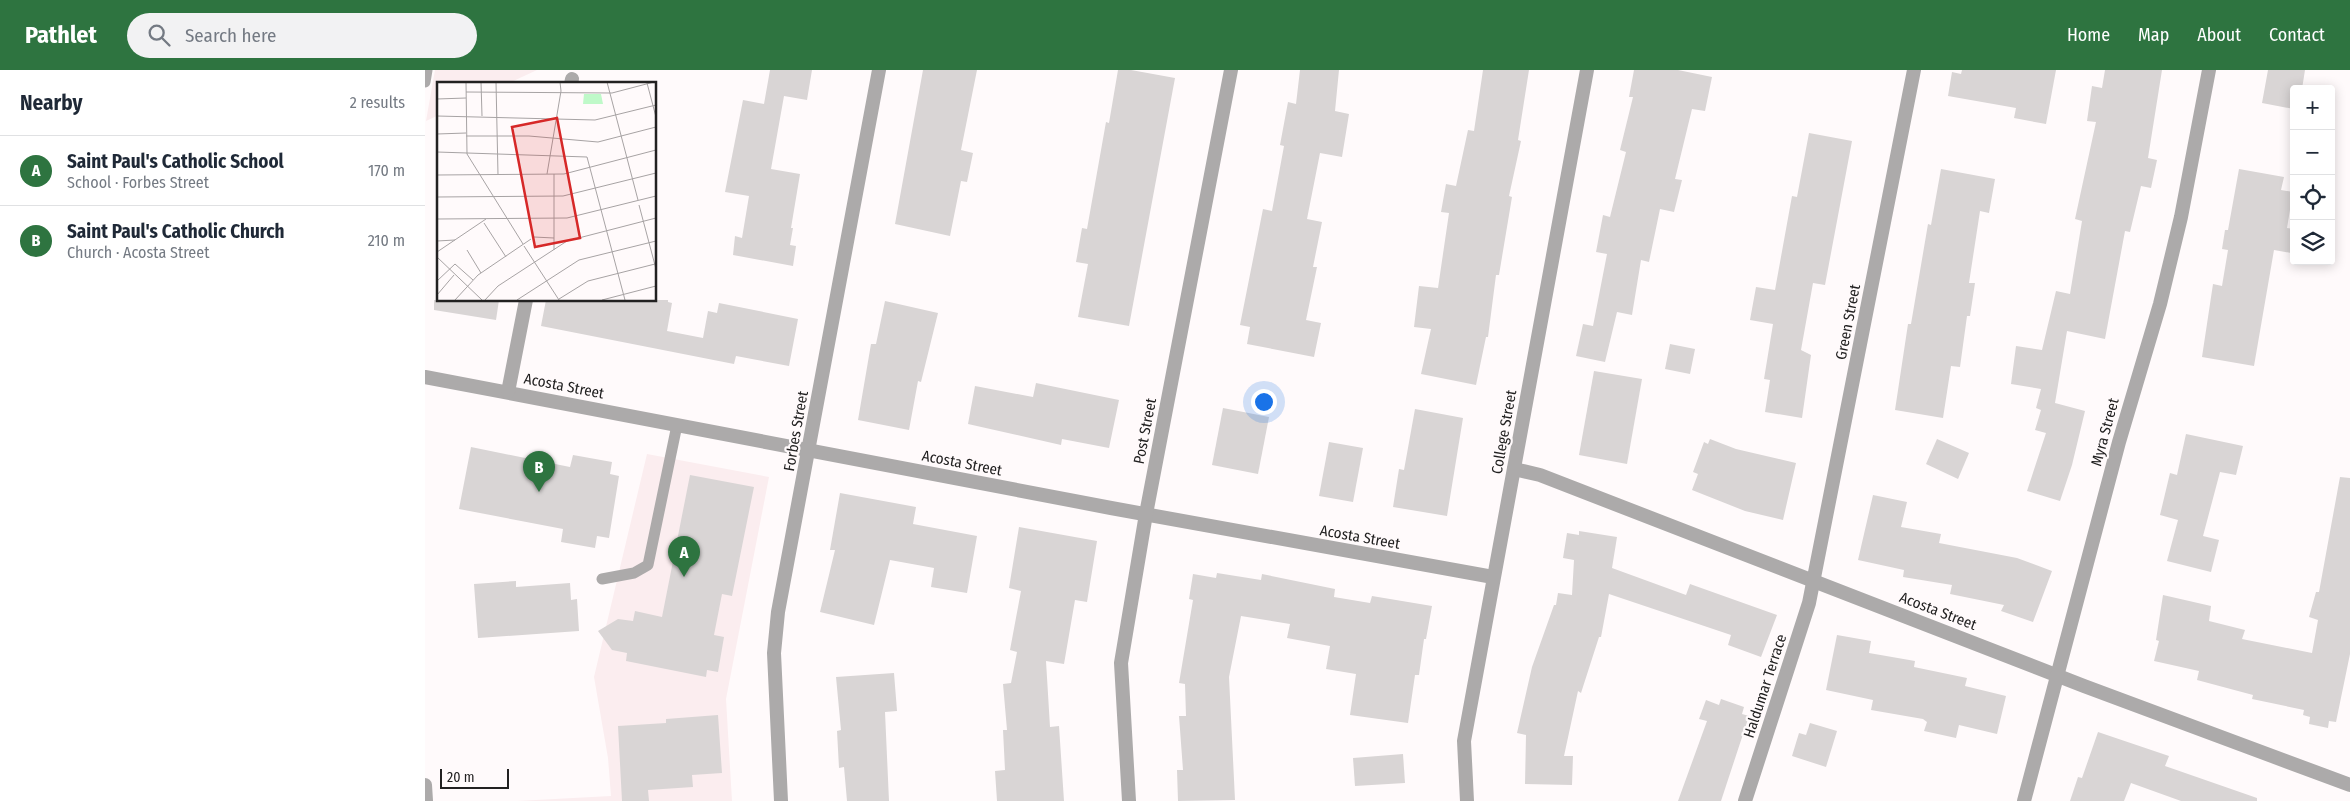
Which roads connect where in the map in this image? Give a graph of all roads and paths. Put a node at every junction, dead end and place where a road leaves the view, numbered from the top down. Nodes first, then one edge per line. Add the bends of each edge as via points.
1 (427, 70) edge
2 (879, 70) edge
3 (1231, 70) edge
4 (1587, 70) edge
5 (1915, 70) edge
6 (2209, 70) edge
7 (425, 82) edge
8 (526, 301) edge
9 (425, 376) edge
10 (508, 392) junction
11 (677, 424) junction
12 (809, 450) junction
13 (1514, 469) junction
14 (1146, 514) junction
15 (1493, 577) junction
16 (1814, 579) junction
17 (602, 580) dead end
18 (2058, 675) junction
19 (425, 785) edge
20 (2350, 785) edge
21 (426, 801) edge
22 (781, 801) edge
23 (1129, 801) edge
24 (1467, 801) edge
25 (1745, 801) edge
26 (2024, 801) edge

1 - 7 lane
2 - 12 street, Forbes Street
3 - 14 street, Post Street
4 - 13 street, College Street
5 - 16 street, Green Street
6 - 18 street, Myra Street via 2181,217 2160,304 2119,442
8 - 10 street
9 - 10 street, Acosta Street
10 - 11 street, Acosta Street
11 - 12 street, Acosta Street
11 - 17 lane via 648,565 634,573
12 - 14 street, Acosta Street
12 - 22 street, Forbes Street via 778,612 774,653
13 - 15 street, College Street
13 - 16 street, Acosta Street via 1540,475
14 - 15 street, Acosta Street
14 - 23 street, Post Street via 1121,663
15 - 24 street, College Street via 1464,740
16 - 18 street, Acosta Street
16 - 25 street, Haldumar Terrace
18 - 20 street, Acosta Street
18 - 26 street, Myra Street
19 - 21 street

